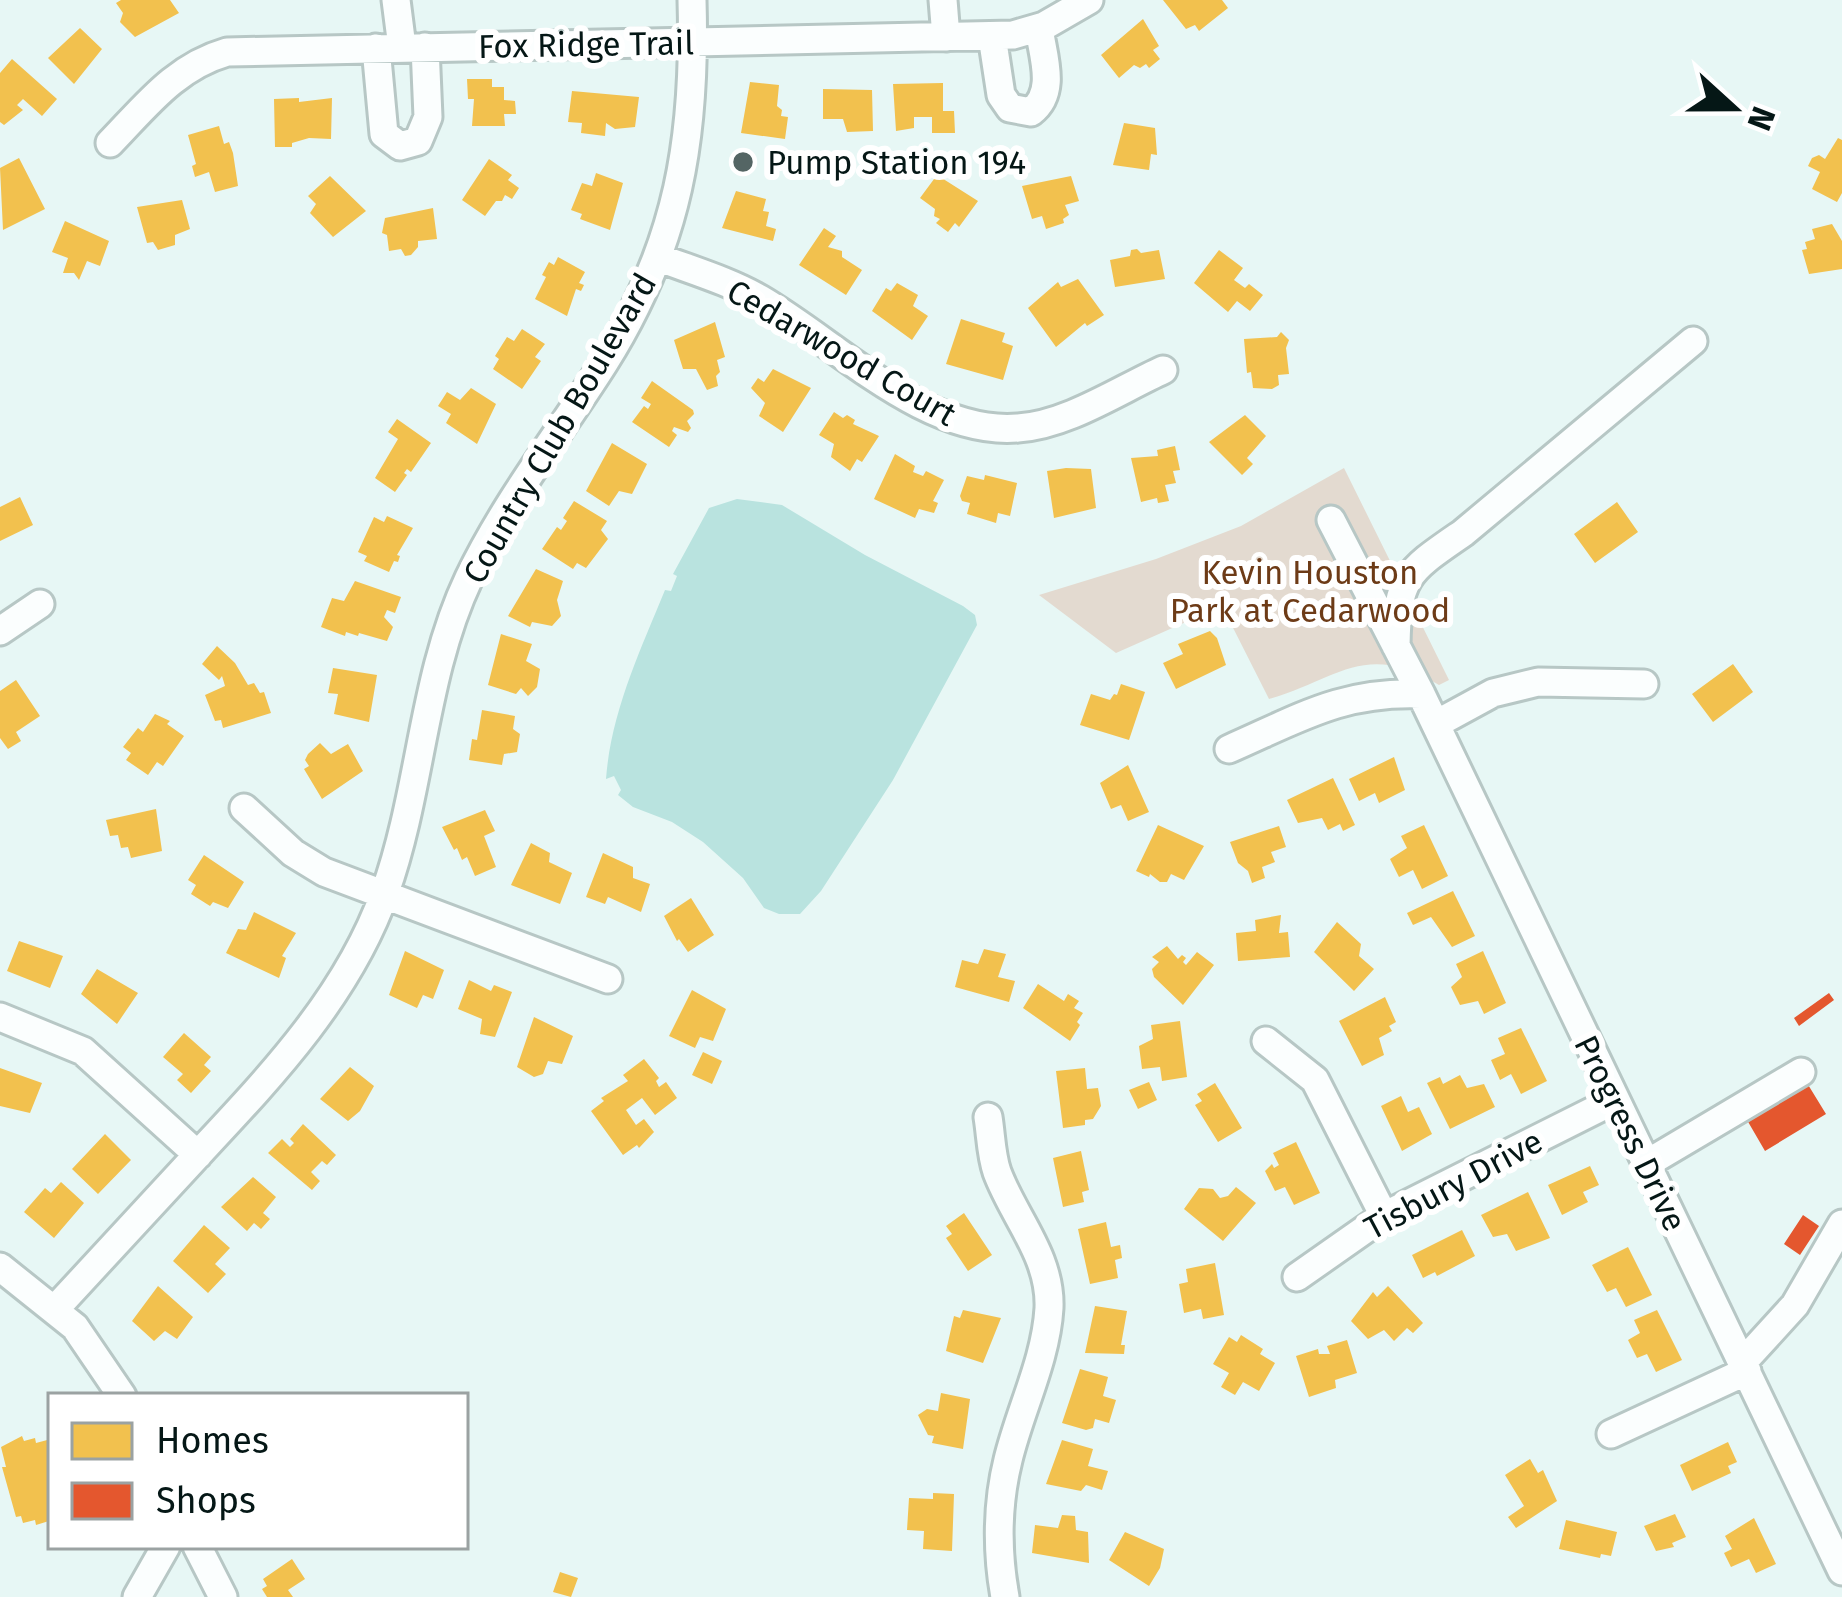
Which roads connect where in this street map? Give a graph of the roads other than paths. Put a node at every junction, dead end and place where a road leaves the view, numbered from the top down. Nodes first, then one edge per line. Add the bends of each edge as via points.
1 (396, 0) edge
2 (692, 0) edge
3 (943, 0) edge
4 (1089, 0) edge
5 (1039, 28) junction
6 (992, 35) junction
7 (946, 38) junction
8 (694, 41) junction
9 (401, 47) junction
10 (110, 143) dead end
11 (657, 257) junction
12 (1694, 341) dead end
13 (1163, 370) dead end
14 (1331, 520) dead end
15 (40, 604) dead end
16 (0, 631) edge
17 (1396, 650) junction
18 (1644, 684) dead end
19 (1421, 694) junction
20 (1436, 724) junction
21 (1229, 749) dead end
22 (244, 808) dead end
23 (384, 894) junction
24 (608, 979) dead end
25 (0, 1017) edge
26 (1266, 1041) dead end
27 (1801, 1072) dead end
28 (1615, 1100) junction
29 (988, 1118) dead end
30 (198, 1155) junction
31 (1646, 1164) junction
32 (1384, 1216) junction
33 (1842, 1224) edge
34 (0, 1267) edge
35 (1297, 1277) dead end
36 (56, 1308) junction
37 (1745, 1367) junction
38 (120, 1393) edge
39 (1611, 1434) dead end
40 (164, 1549) edge
41 (198, 1549) edge
42 (1842, 1571) edge
43 (137, 1597) edge
44 (224, 1597) edge
45 (1005, 1597) edge

1 - 9 street
2 - 8 street, Country Club Boulevard
3 - 7 street
4 - 5 street, Fox Ridge Trail
5 - 6 street, Fox Ridge Trail
5 - 6 street via 1047,90 1030,112 1001,95
6 - 7 street, Fox Ridge Trail
7 - 8 street, Fox Ridge Trail
8 - 9 street, Fox Ridge Trail
8 - 11 street, Country Club Boulevard via 691,128
9 - 10 street, Fox Ridge Trail via 201,59
11 - 13 street, Cedarwood Court via 756,296 930,410 966,424 1041,424
11 - 23 street, Country Club Boulevard via 613,347 467,581 435,673
12 - 17 street via 1406,578 1396,604
14 - 17 street, Progress Drive
15 - 16 street
17 - 19 street, Progress Drive
18 - 20 street via 1538,682 1493,693
19 - 20 street, Progress Drive
19 - 21 street via 1346,698
20 - 28 street, Progress Drive
22 - 23 street via 307,863
23 - 24 street
23 - 30 street, Country Club Boulevard via 320,1012
25 - 30 street via 83,1051
26 - 32 street via 1315,1080
27 - 31 street
28 - 31 street, Progress Drive
28 - 32 street, Tisbury Drive
29 - 45 street via 997,1171 1029,1232 1048,1309 1007,1461 1000,1515
30 - 36 street, Country Club Boulevard
31 - 37 street, Progress Drive
32 - 35 street, Tisbury Drive
33 - 37 street via 1795,1305
34 - 36 street
36 - 38 street
37 - 39 street
37 - 42 street, Progress Drive
40 - 43 street
41 - 44 street

